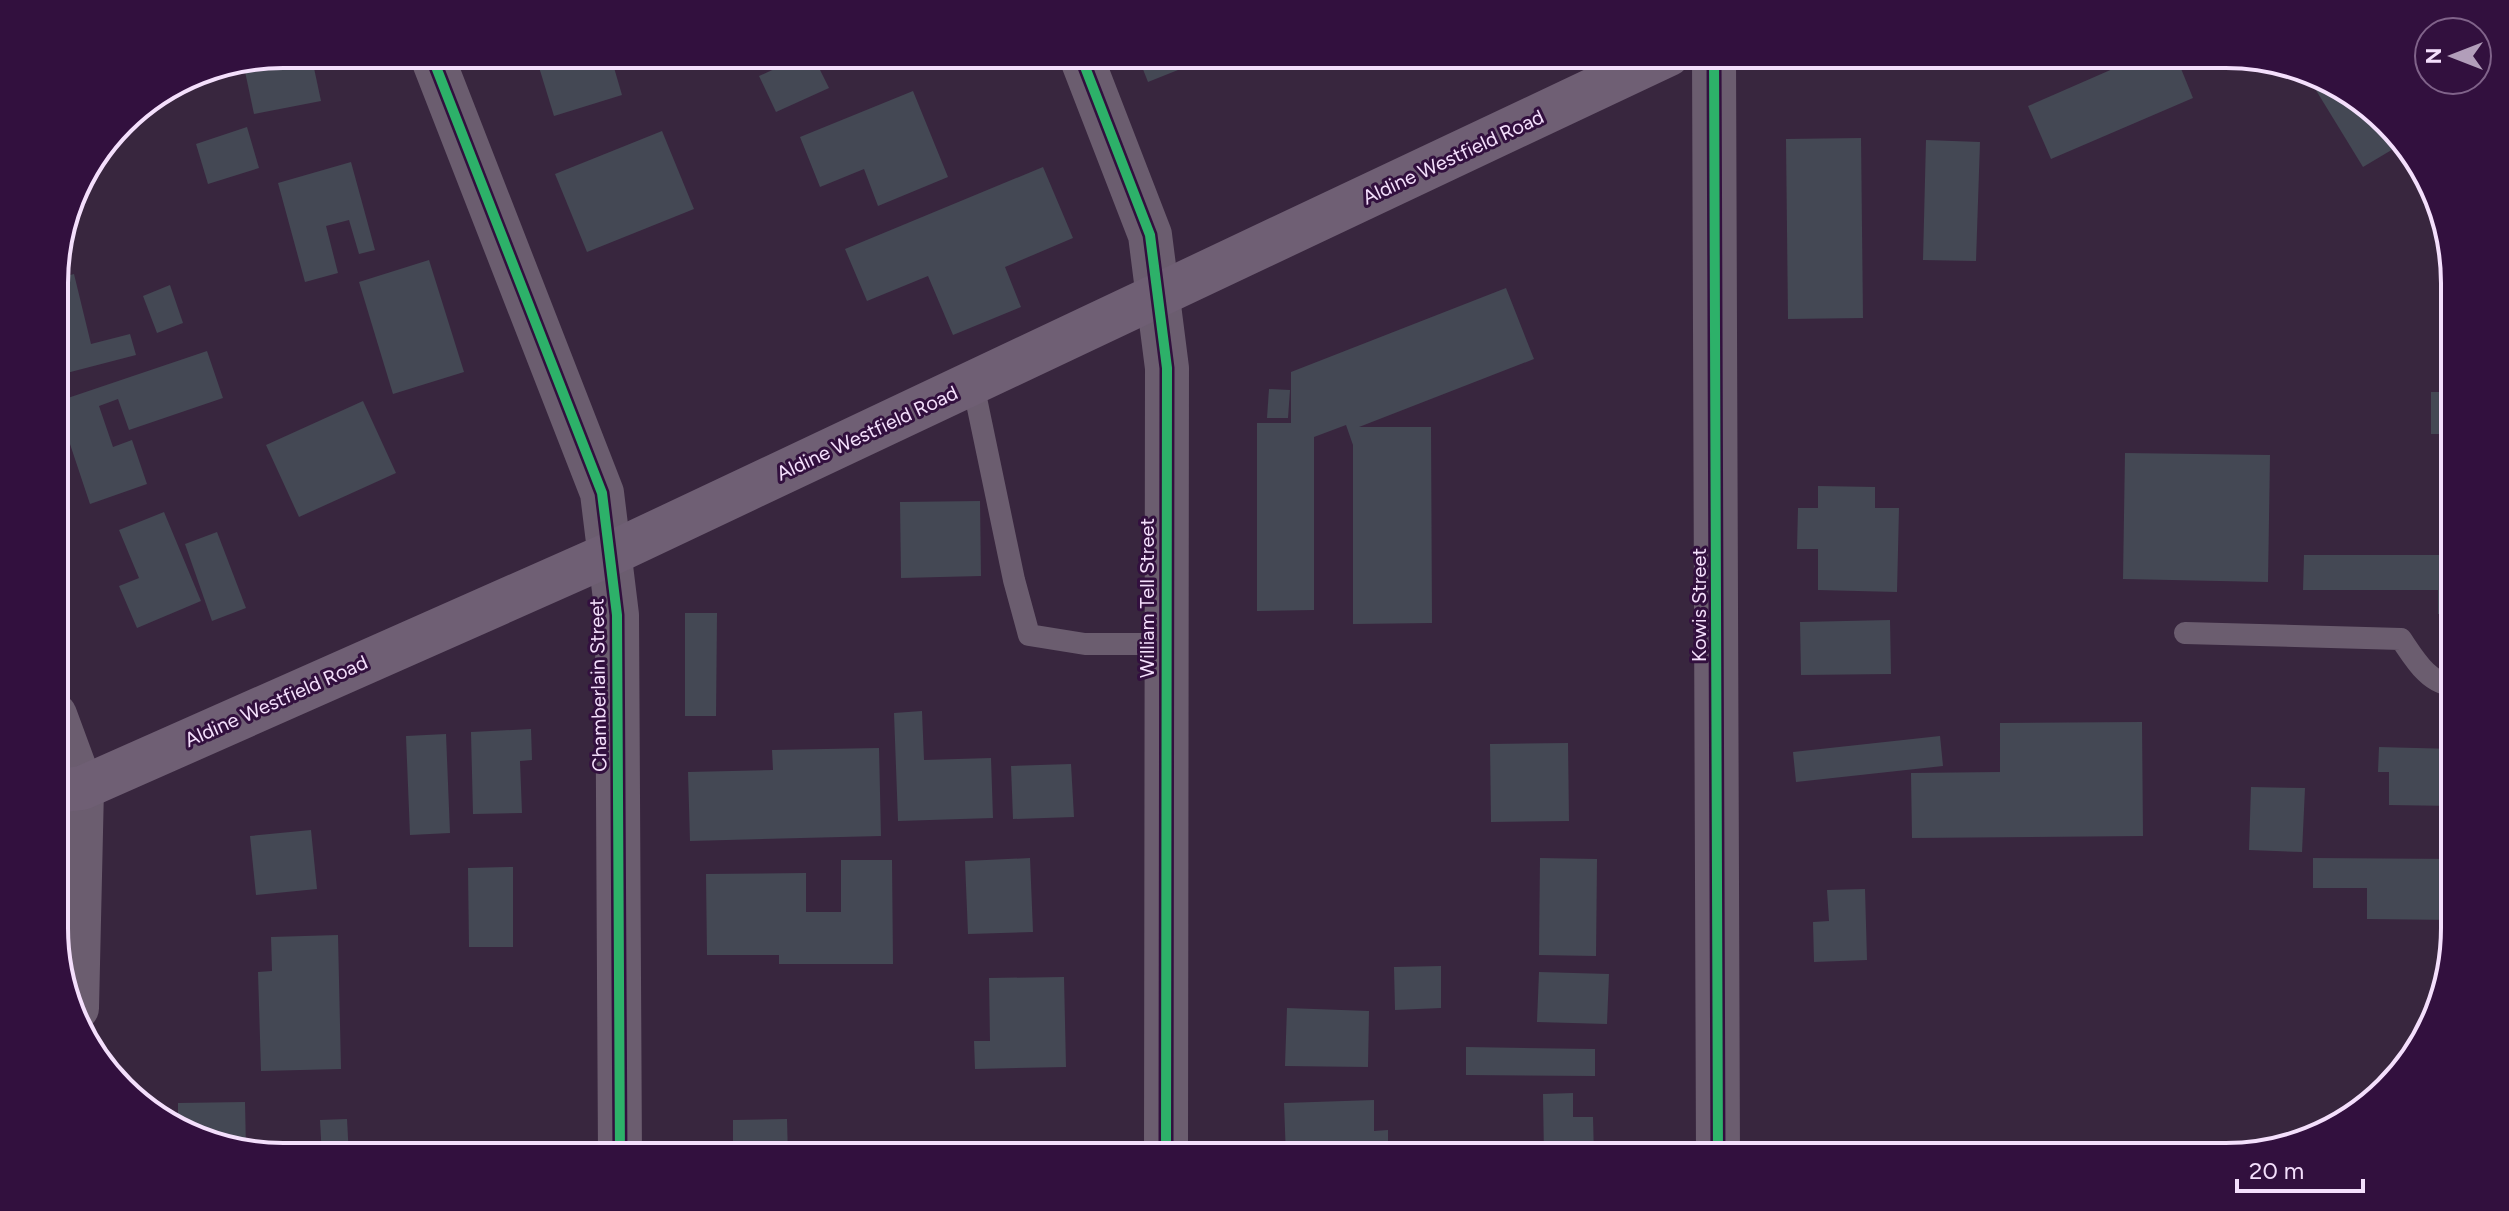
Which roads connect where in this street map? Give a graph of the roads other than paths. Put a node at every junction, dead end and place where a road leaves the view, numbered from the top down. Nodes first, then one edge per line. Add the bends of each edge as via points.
1 (436, 68) edge
2 (1085, 68) edge
3 (1639, 68) edge
4 (1714, 68) edge
5 (1159, 295) junction
6 (973, 384) junction
7 (610, 554) junction
8 (2185, 633) dead end
9 (1165, 644) junction
10 (2441, 684) edge
11 (69, 789) edge
12 (76, 988) edge
13 (620, 1143) edge
14 (1166, 1143) edge
15 (1718, 1143) edge

1 - 7 street, Chamberlain Street via 602,493
2 - 5 street, William Tell Street via 1150,235
3 - 5 main road, Aldine Westfield Road
4 - 15 street, Kowis Street
5 - 6 main road, Aldine Westfield Road
5 - 9 street, William Tell Street via 1167,368
6 - 7 main road, Aldine Westfield Road
6 - 9 lane via 1029,635 1085,644
7 - 11 main road, Aldine Westfield Road
7 - 13 street, Chamberlain Street via 617,615
8 - 10 lane via 2401,639
9 - 14 street, William Tell Street
11 - 12 street

